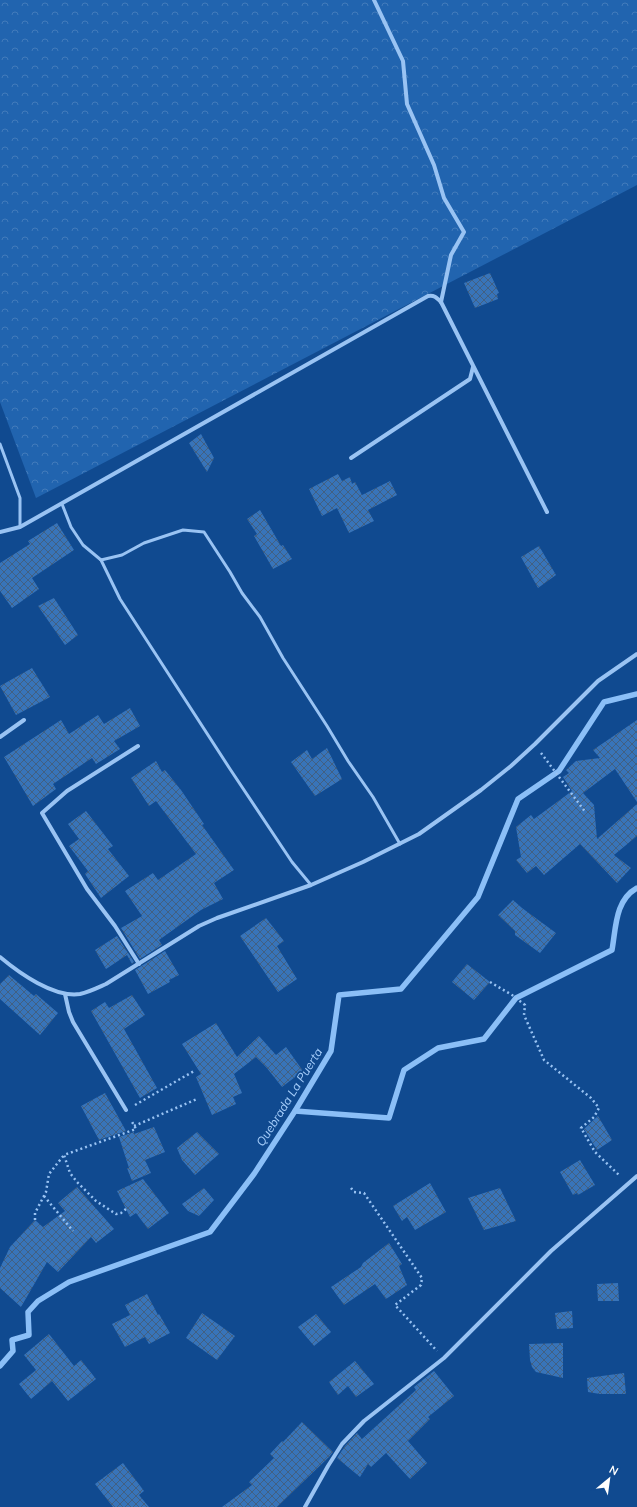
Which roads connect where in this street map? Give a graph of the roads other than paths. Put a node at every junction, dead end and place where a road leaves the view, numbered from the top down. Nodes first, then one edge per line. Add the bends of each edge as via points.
1 (374, 0) edge
2 (441, 302) junction
3 (473, 366) junction
4 (0, 444) edge
5 (351, 458) dead end
6 (62, 504) junction
7 (547, 512) dead end
8 (20, 527) junction
9 (0, 532) edge
10 (102, 560) junction
11 (637, 654) edge
12 (24, 720) dead end
13 (0, 737) edge
14 (138, 746) dead end
15 (400, 844) junction
16 (311, 885) junction
17 (0, 957) edge
18 (139, 964) junction
19 (65, 994) junction
20 (126, 1110) road end
21 (637, 1176) edge
22 (305, 1507) edge

1 - 2 street via 403,61 407,104 434,165 444,198 464,232 451,255
2 - 3 street
2 - 6 street via 435,296 428,296
3 - 5 street via 470,379
3 - 7 street
4 - 8 lane via 20,498
6 - 8 street
6 - 10 lane via 71,527 83,545
8 - 9 street
10 - 15 lane via 122,555 144,543 183,530 204,532 260,617 348,761 374,797
10 - 16 lane via 120,599 292,862
11 - 15 street via 598,681 535,744 482,790 419,834
12 - 13 street
14 - 18 street via 67,791 42,813 87,889
15 - 16 street
16 - 18 street via 199,926
17 - 19 street via 40,984
18 - 19 street via 91,991
19 - 20 street via 69,1012 77,1029
21 - 22 street via 551,1251 444,1358 364,1421 342,1444

